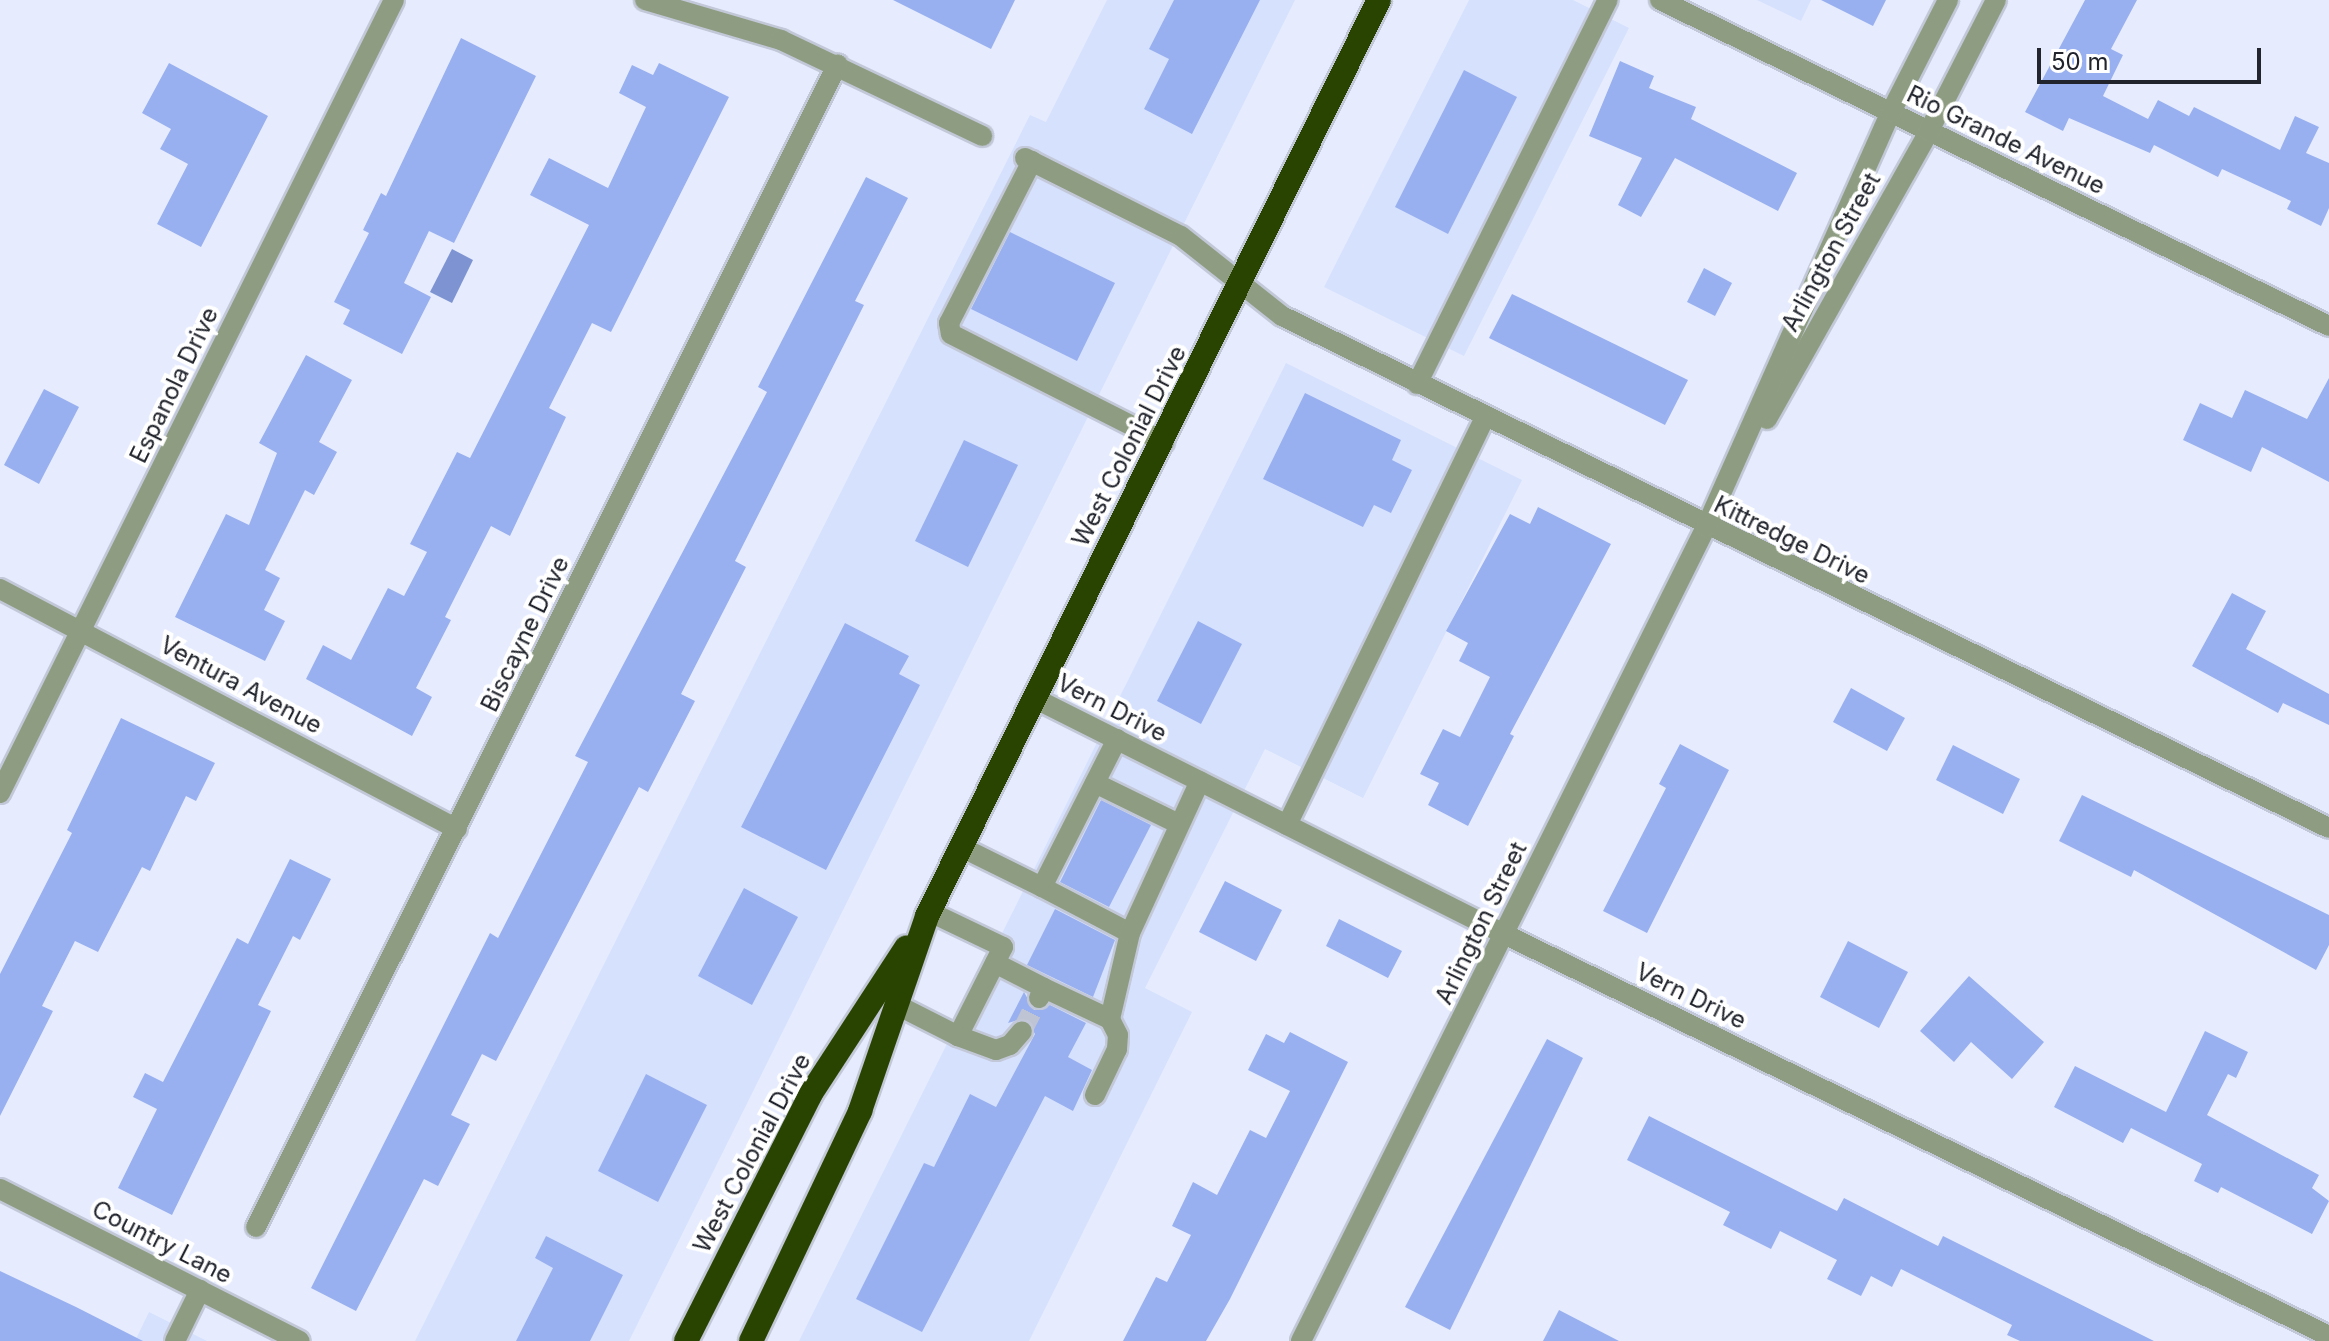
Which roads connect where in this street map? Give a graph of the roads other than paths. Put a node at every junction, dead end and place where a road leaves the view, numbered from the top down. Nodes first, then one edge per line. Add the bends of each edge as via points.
1 (394, 0) edge
2 (645, 0) edge
3 (1379, 0) edge
4 (1608, 0) edge
5 (1660, 0) edge
6 (1948, 0) edge
7 (1996, 0) edge
8 (838, 64) junction
9 (1891, 112) junction
10 (1929, 131) junction
11 (982, 136) dead end
12 (1243, 283) junction
13 (2329, 326) edge
14 (1417, 384) junction
15 (1485, 418) junction
16 (1164, 442) junction
17 (1706, 527) junction
18 (0, 589) edge
19 (82, 630) junction
20 (1034, 698) junction
21 (1117, 739) junction
22 (1200, 781) junction
23 (1095, 783) junction
24 (0, 793) edge
25 (1177, 823) junction
26 (1287, 825) junction
27 (2329, 828) edge
28 (457, 829) junction
29 (961, 847) junction
30 (1042, 887) junction
31 (928, 914) junction
32 (1130, 933) junction
33 (1504, 934) junction
34 (995, 963) junction
35 (897, 1005) junction
36 (1110, 1019) junction
37 (1022, 1031) tunnel mouth
38 (958, 1036) junction
39 (1095, 1095) dead end
40 (0, 1189) edge
41 (256, 1227) dead end
42 (200, 1290) junction
43 (2329, 1336) edge
44 (1310, 1338) edge
45 (175, 1341) edge
46 (300, 1341) edge
47 (686, 1341) edge
48 (751, 1341) edge

1 - 19 street, Espanola Drive
2 - 8 street via 781,40
3 - 12 highway, West Colonial Drive
4 - 14 street
5 - 9 street, Rio Grande Avenue
6 - 9 street, Arlington Street
7 - 10 street, Arlington Street
8 - 11 street
8 - 28 street, Biscayne Drive
9 - 10 street, Rio Grande Avenue
9 - 17 street, Arlington Street
10 - 13 street, Rio Grande Avenue
10 - 17 street, Arlington Street
12 - 14 street, Kittredge Drive via 1282,316
12 - 16 highway, West Colonial Drive
12 - 16 street, Kittredge Drive via 1181,236 1028,160 949,323 951,334
14 - 15 street, Kittredge Drive
15 - 17 street, Kittredge Drive
15 - 26 street
16 - 20 highway, West Colonial Drive
17 - 27 street, Kittredge Drive
17 - 33 street, Arlington Street
18 - 19 street, Ventura Avenue
19 - 24 street, Espanola Drive
19 - 28 street, Ventura Avenue
20 - 21 street, Vern Drive
20 - 29 highway, West Colonial Drive
21 - 22 street, Vern Drive
21 - 23 street
22 - 25 street
22 - 26 street, Vern Drive
23 - 25 street
23 - 30 street
25 - 32 street
26 - 33 street, Vern Drive
28 - 41 street, Biscayne Drive
29 - 30 street
29 - 31 highway, West Colonial Drive
30 - 32 street
31 - 34 street via 1003,947
31 - 35 highway, West Colonial Drive
31 - 47 highway, West Colonial Drive via 810,1095
32 - 36 street
33 - 43 street, Vern Drive
33 - 44 street, Arlington Street
34 - 36 street via 1042,993
34 - 38 street
35 - 38 street
35 - 48 highway, West Colonial Drive via 860,1111
36 - 39 street via 1118,1035 1117,1049
37 - 38 street via 1010,1045 996,1050
40 - 42 street, Country Lane
42 - 45 street
42 - 46 street, Country Lane

